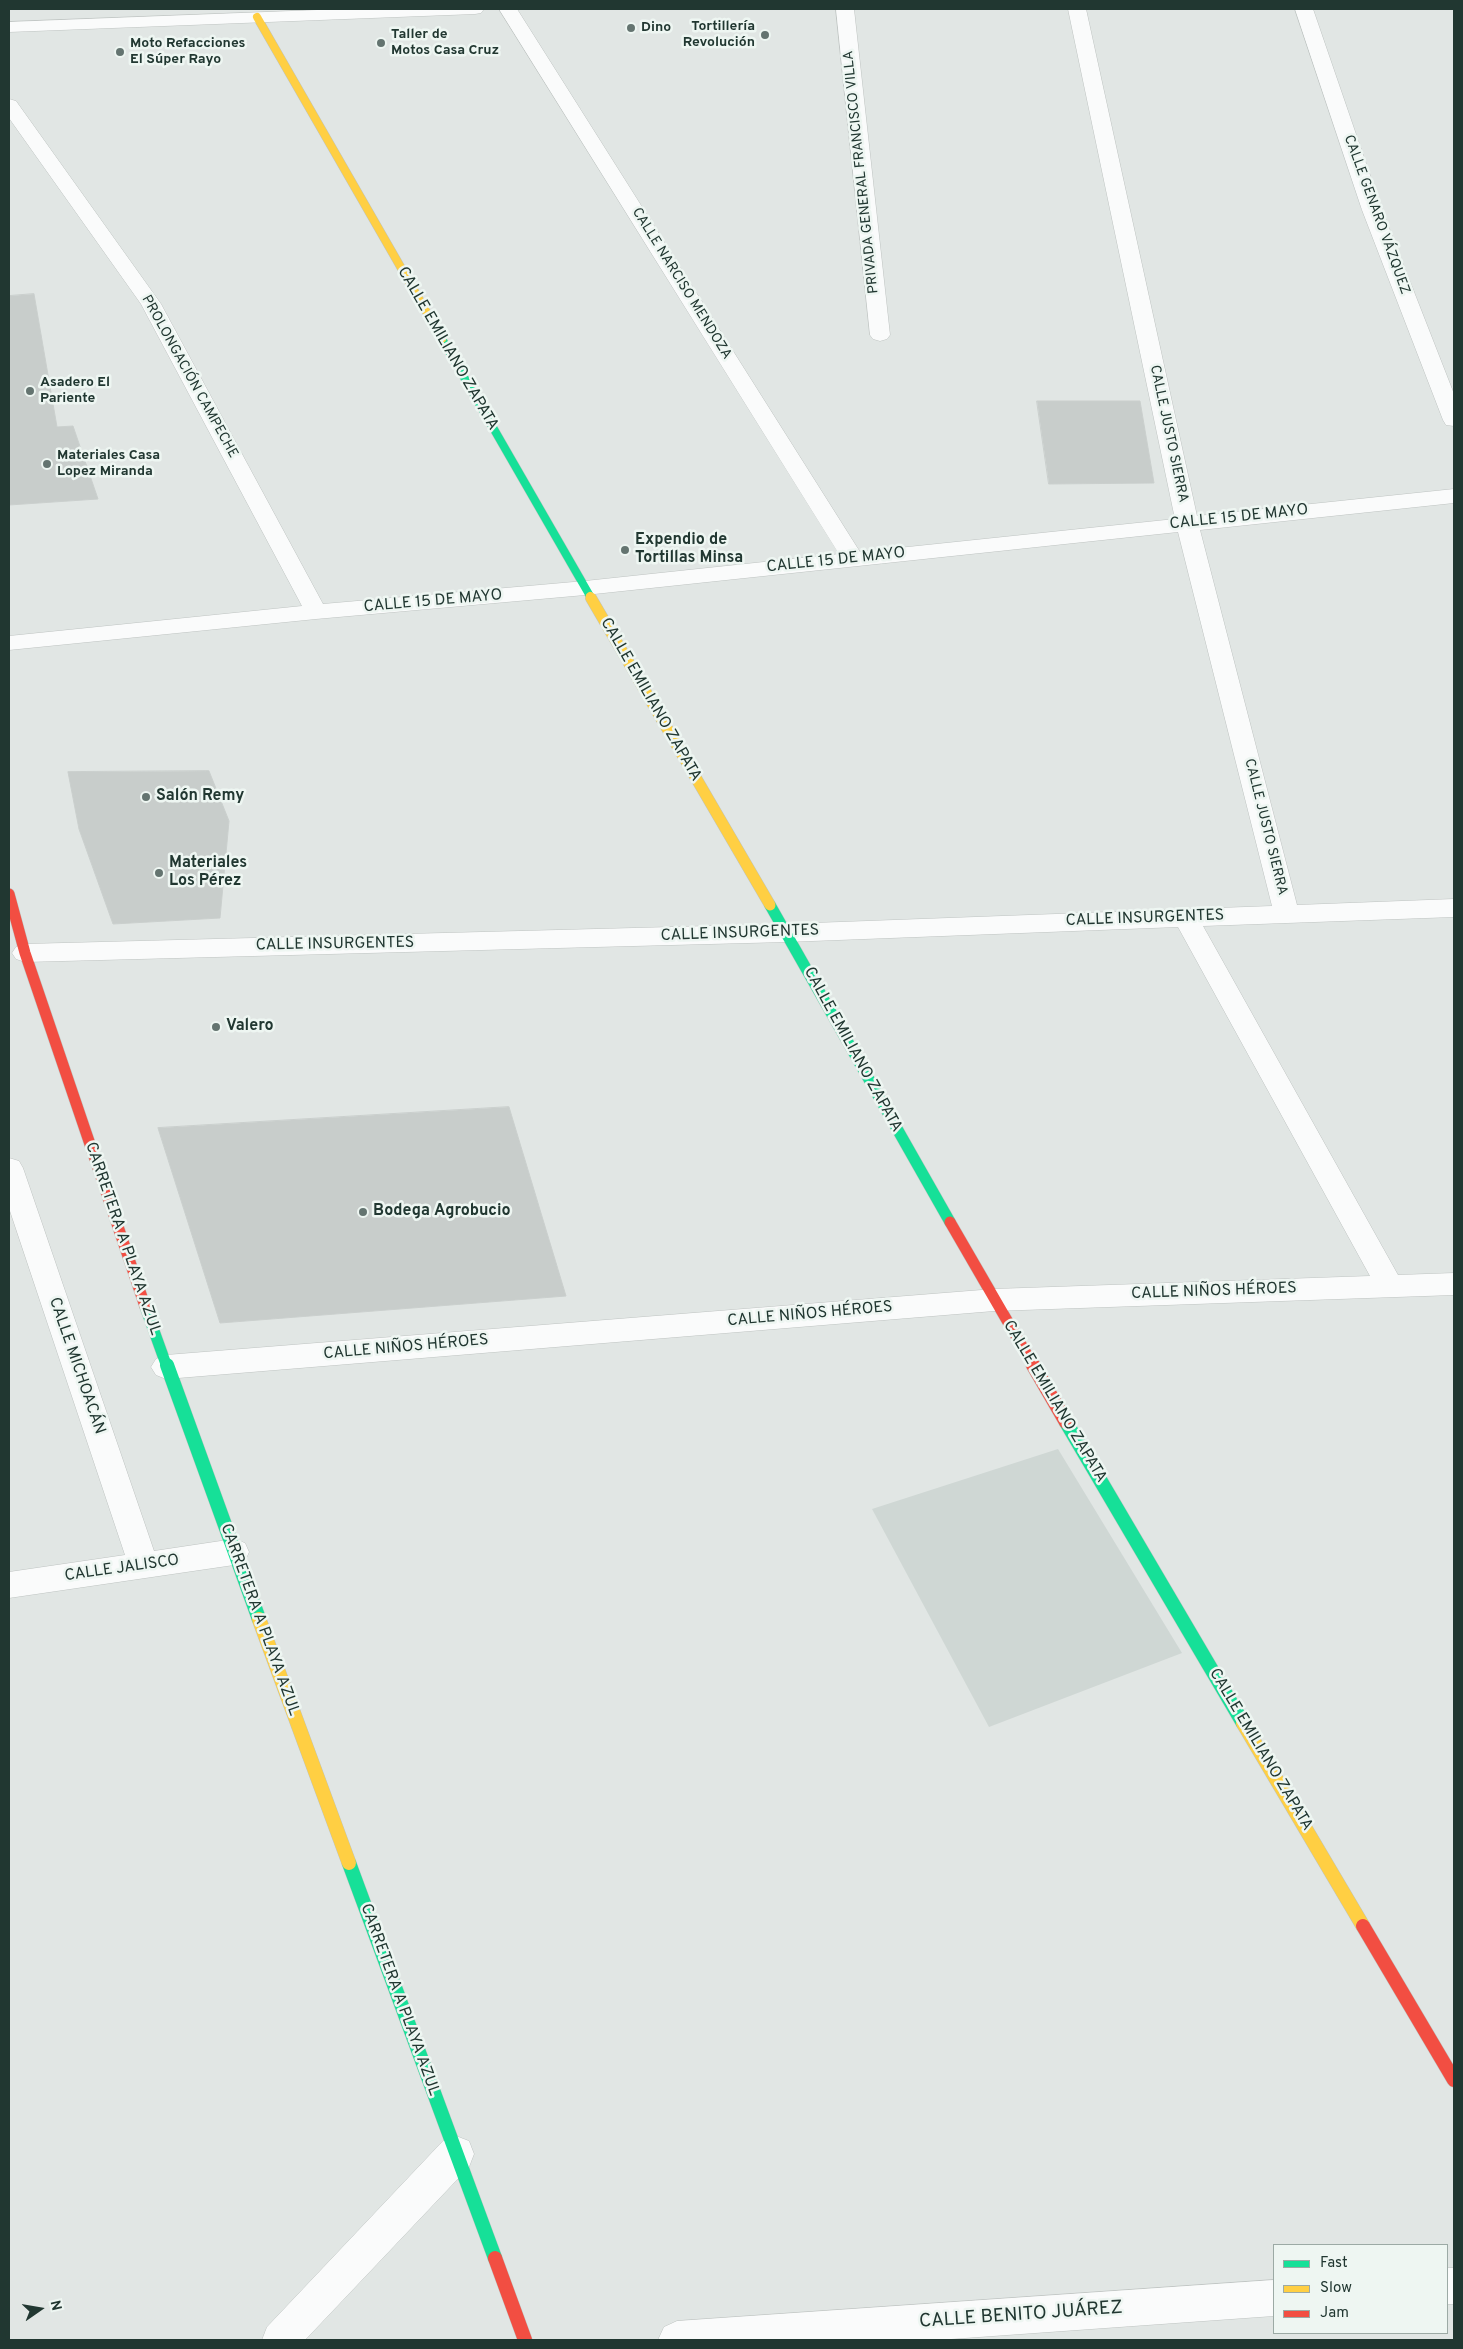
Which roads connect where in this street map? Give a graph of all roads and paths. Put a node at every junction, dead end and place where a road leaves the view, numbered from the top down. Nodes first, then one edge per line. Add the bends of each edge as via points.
1 (475, 9) edge
2 (508, 9) edge
3 (844, 9) edge
4 (1077, 9) edge
5 (1304, 9) edge
6 (333, 11) edge
7 (257, 17) junction
8 (9, 27) edge
9 (9, 105) edge
10 (880, 335) dead end
11 (1454, 420) edge
12 (1454, 496) edge
13 (1187, 523) junction
14 (853, 559) junction
15 (584, 588) junction
16 (316, 612) junction
17 (9, 643) edge
18 (9, 894) edge
19 (1454, 908) edge
20 (1287, 914) junction
21 (1185, 917) junction
22 (786, 933) junction
23 (25, 953) junction
24 (9, 1168) edge
25 (1454, 1284) edge
26 (1390, 1286) junction
27 (994, 1300) junction
28 (166, 1368) junction
29 (234, 1552) junction
30 (144, 1565) junction
31 (9, 1585) edge
32 (1454, 2080) edge
33 (456, 2154) junction
34 (1273, 2298) edge
35 (280, 2340) edge
36 (524, 2340) edge
37 (677, 2340) edge

1 - 6 street
2 - 14 street, CALLE NARCISO MENDOZA
3 - 10 street, PRIVADA GENERAL FRANCISCO VILLA
4 - 13 street, CALLE JUSTO SIERRA
5 - 11 street, CALLE GENARO VÁZQUEZ via 1372,210
6 - 7 street
7 - 8 street
7 - 15 street, CALLE EMILIANO ZAPATA
9 - 16 street, PROLONGACIÓN CAMPECHE via 151,304
12 - 13 street, CALLE 15 DE MAYO
13 - 14 street, CALLE 15 DE MAYO
13 - 20 street, CALLE JUSTO SIERRA
14 - 15 street, CALLE 15 DE MAYO
15 - 16 street, CALLE 15 DE MAYO
15 - 22 street, CALLE EMILIANO ZAPATA
16 - 17 street, CALLE 15 DE MAYO
18 - 23 street, CARRETERA A PLAYA AZUL
19 - 20 street, CALLE INSURGENTES
20 - 21 street, CALLE INSURGENTES
21 - 22 street, CALLE INSURGENTES
21 - 26 street
22 - 23 street, CALLE INSURGENTES
22 - 27 street, CALLE EMILIANO ZAPATA
23 - 28 street, CARRETERA A PLAYA AZUL
24 - 30 street, CALLE MICHOACÁN
25 - 26 street, CALLE NIÑOS HÉROES
26 - 27 street, CALLE NIÑOS HÉROES
27 - 28 street, CALLE NIÑOS HÉROES
27 - 32 street, CALLE EMILIANO ZAPATA
28 - 29 street, CARRETERA A PLAYA AZUL
29 - 30 street, CALLE JALISCO
29 - 33 street, CARRETERA A PLAYA AZUL
30 - 31 street, CALLE JALISCO
33 - 35 street
33 - 36 street, CARRETERA A PLAYA AZUL
34 - 37 street, CALLE BENITO JUÁREZ

